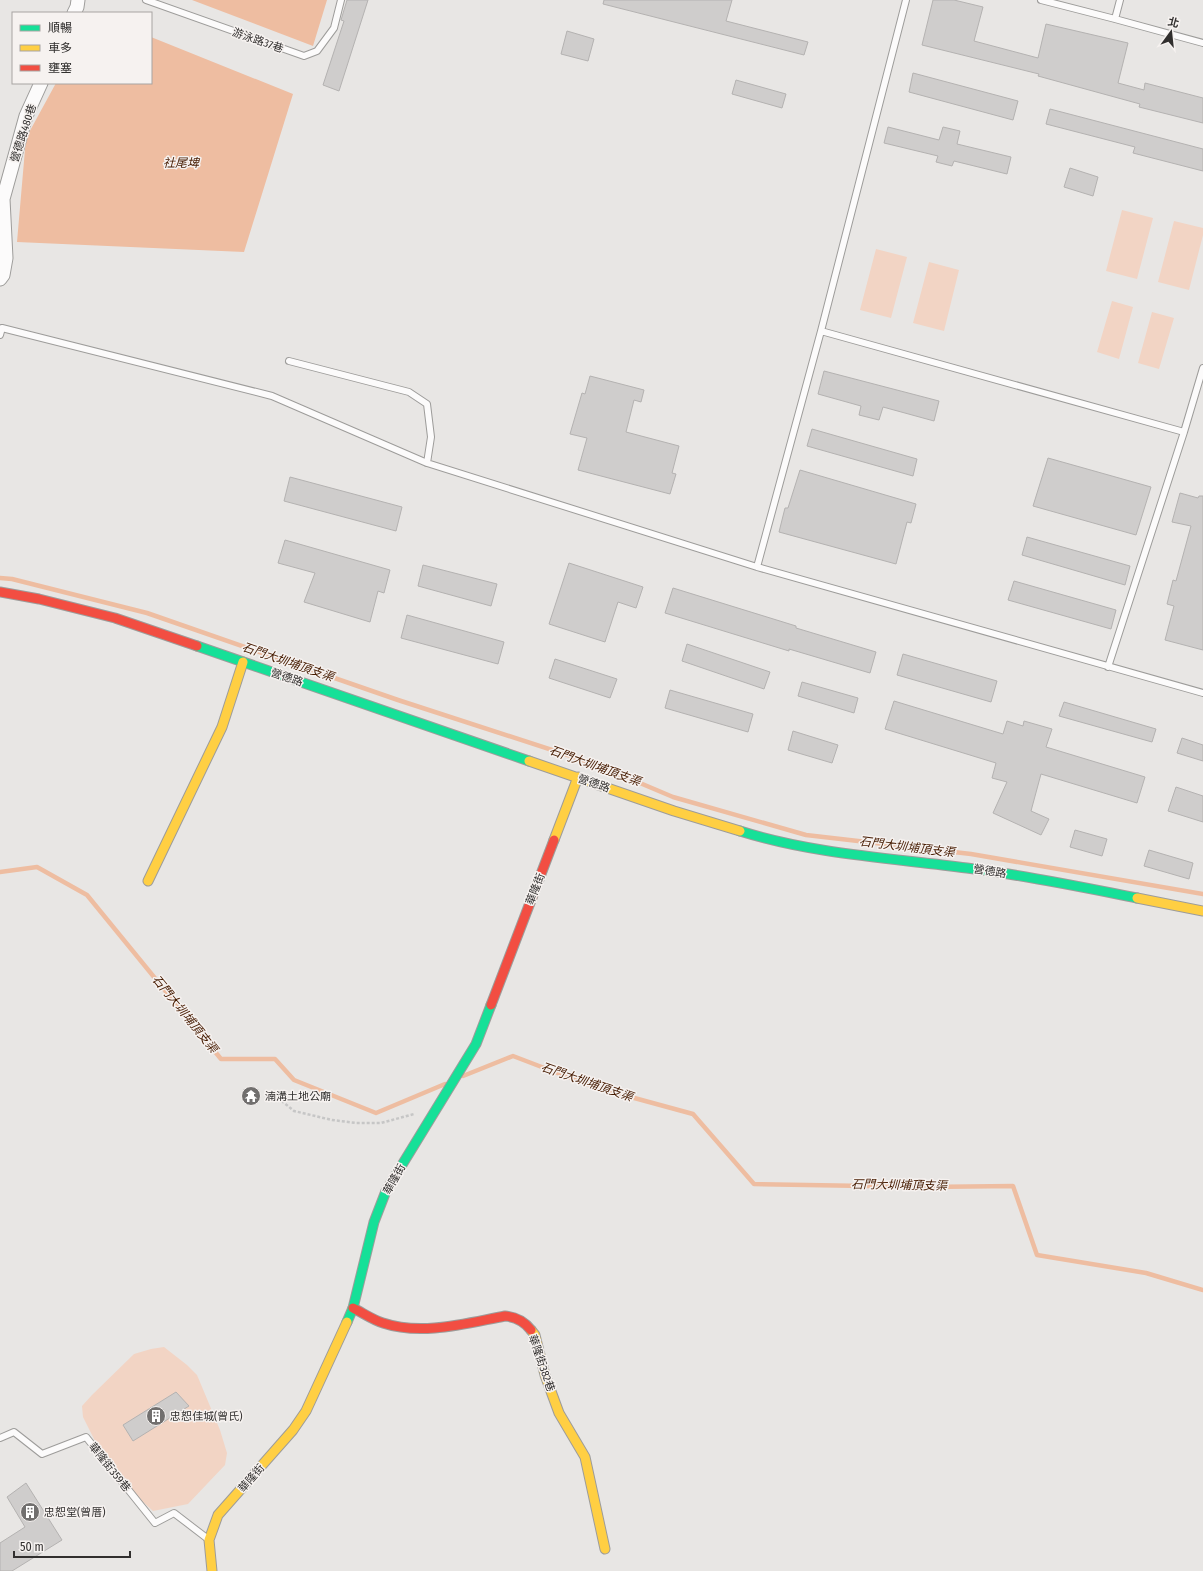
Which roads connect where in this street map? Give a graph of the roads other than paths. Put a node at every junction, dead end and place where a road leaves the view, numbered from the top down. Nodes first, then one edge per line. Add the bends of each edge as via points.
1 (78, 0) edge
2 (146, 0) edge
3 (341, 0) edge
4 (906, 0) edge
5 (1041, 0) edge
6 (1120, 0) edge
7 (74, 12) edge
8 (1115, 19) junction
9 (1203, 43) edge
10 (41, 84) edge
11 (0, 279) edge
12 (821, 331) junction
13 (0, 335) edge
14 (289, 361) dead end
15 (1203, 368) edge
16 (1184, 432) junction
17 (427, 463) junction
18 (757, 567) junction
19 (0, 592) edge
20 (243, 662) junction
21 (1108, 667) junction
22 (1203, 693) edge
23 (578, 777) junction
24 (148, 881) dead end
25 (1203, 911) edge
26 (353, 1308) junction
27 (0, 1438) edge
28 (209, 1540) junction
29 (605, 1549) dead end
30 (212, 1571) edge

1 - 7 street
2 - 3 lane, 游泳路37巷 via 304,56 318,51 334,28
4 - 12 lane
5 - 8 lane
6 - 8 lane
8 - 9 lane
10 - 11 street, 營德路480巷 via 26,116 3,199 6,258
12 - 16 lane
12 - 18 lane
13 - 17 lane via 2,328 272,396
14 - 17 lane via 409,392 427,404 431,437
15 - 16 lane
16 - 21 lane
17 - 18 lane
18 - 21 lane
19 - 20 street, 營德路 via 115,618
20 - 23 street, 營德路
20 - 24 street via 222,727
21 - 22 lane
23 - 25 street, 營德路 via 674,811 768,840 829,851 1058,882
23 - 26 street, 華隆街 via 476,1044 386,1191 374,1222
26 - 28 street, 華隆街 via 306,1411 293,1430 218,1515
26 - 29 street, 華隆街382巷 via 384,1323 406,1328 443,1326 505,1316 526,1324 535,1335 545,1375 559,1413 585,1456
27 - 28 lane, 華隆街359巷 via 14,1432 42,1454 86,1437 155,1523 174,1513
28 - 30 street, 華隆街

